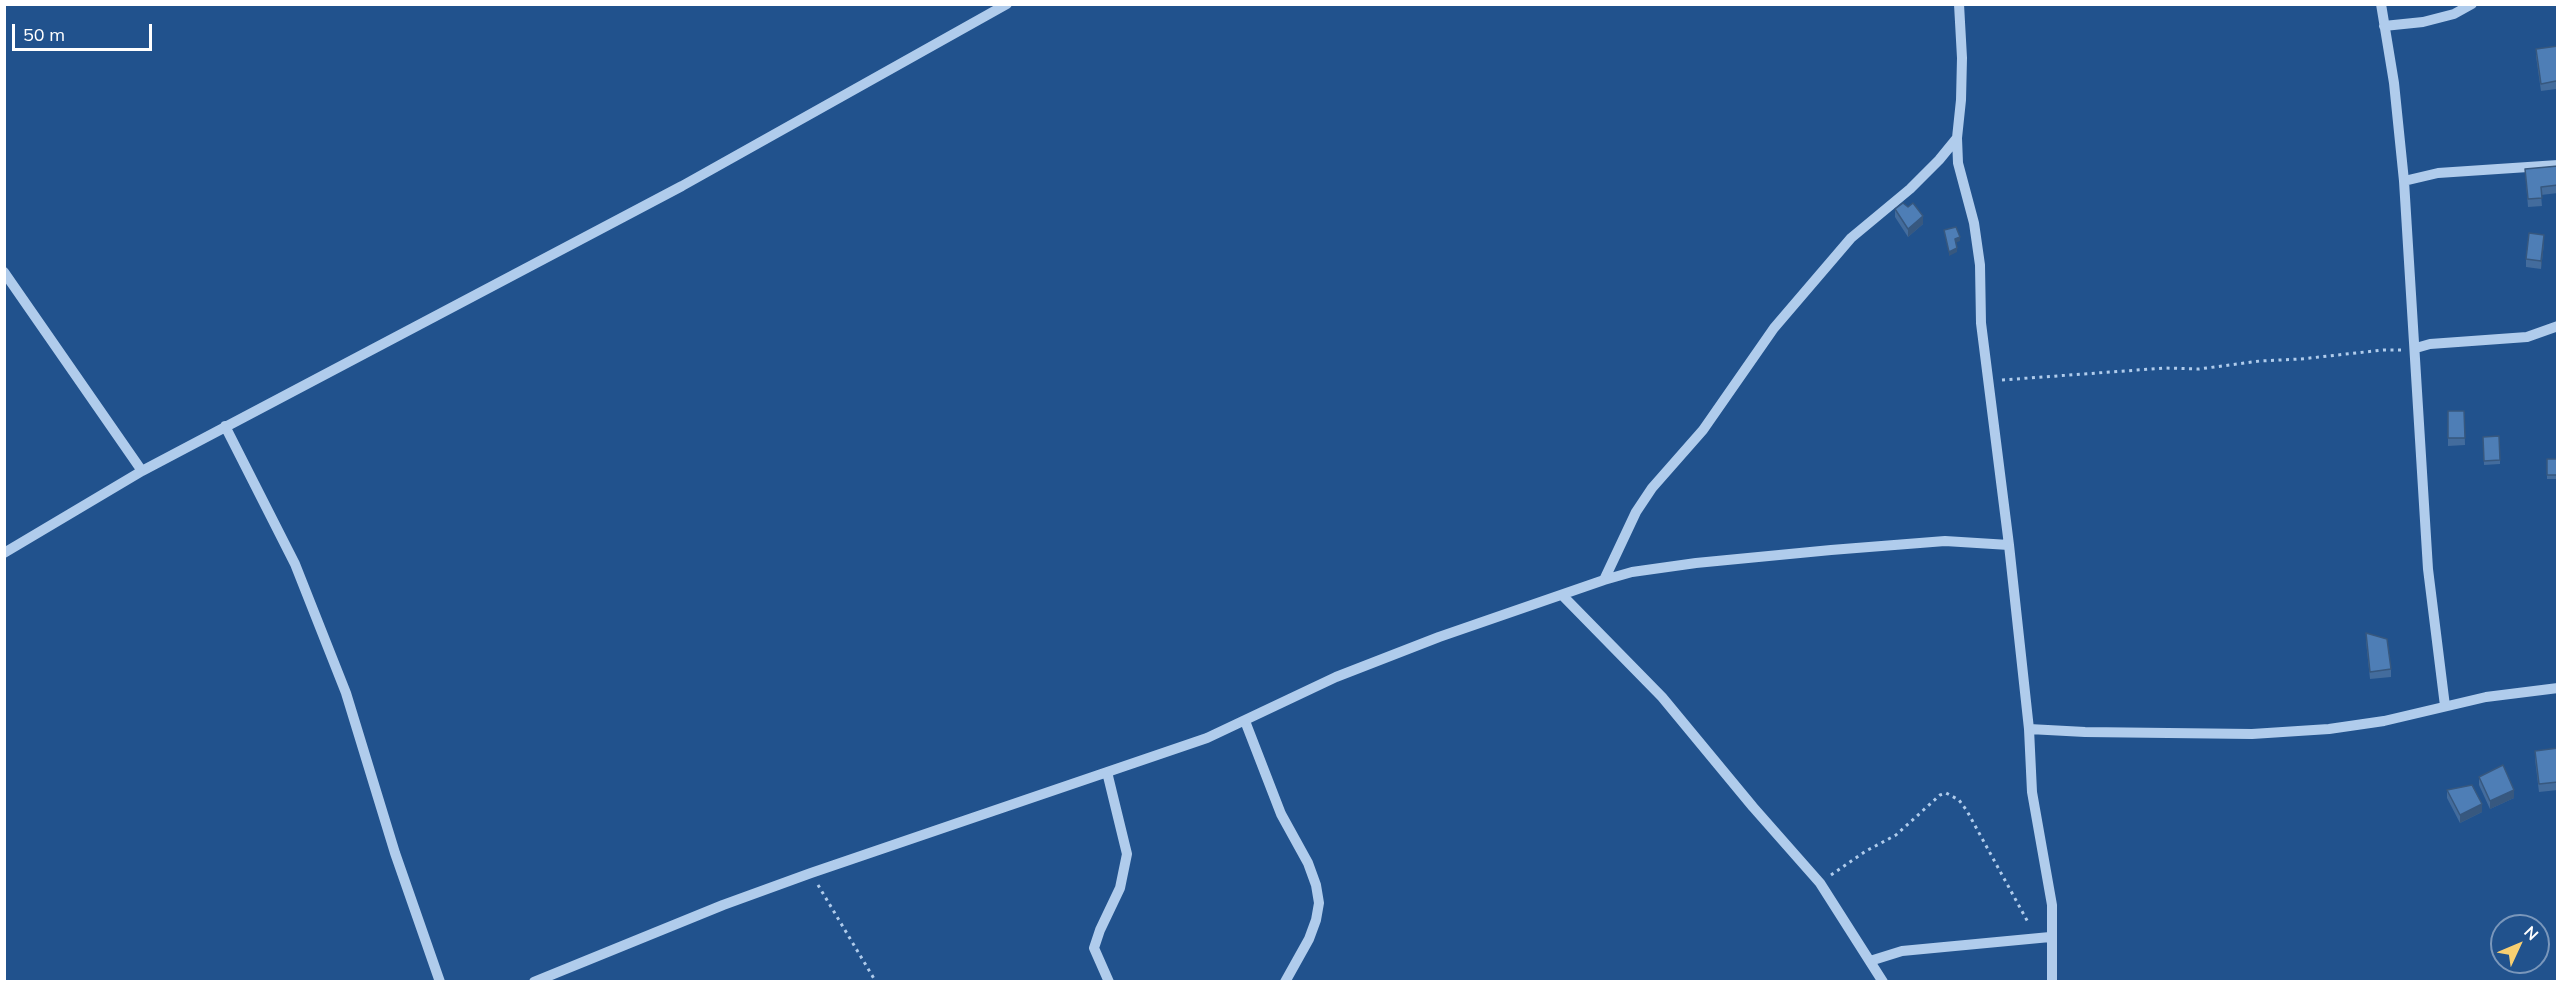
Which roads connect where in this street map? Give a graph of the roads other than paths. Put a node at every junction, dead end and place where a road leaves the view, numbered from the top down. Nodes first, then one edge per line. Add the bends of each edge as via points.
1 (1007, 4) edge
2 (1959, 4) edge
3 (2381, 4) edge
4 (2472, 4) edge
5 (2384, 26) junction
6 (1957, 138) junction
7 (2558, 165) edge
8 (2404, 181) junction
9 (4, 272) edge
10 (2558, 326) edge
11 (2416, 349) junction
12 (225, 426) junction
13 (142, 471) junction
14 (2009, 545) junction
15 (4, 553) edge
16 (1604, 580) junction
17 (1563, 596) junction
18 (2558, 688) edge
19 (2445, 706) junction
20 (1245, 720) junction
21 (2029, 729) junction
22 (1107, 772) junction
23 (2050, 937) junction
24 (1870, 961) junction
25 (440, 981) edge
26 (534, 981) edge
27 (1109, 981) edge
28 (1285, 981) edge
29 (1884, 981) edge
30 (2052, 981) edge

1 - 12 street via 682,186
2 - 6 street via 1961,100
3 - 5 street
4 - 5 street via 2454,14 2423,22
5 - 8 street
6 - 14 street via 1958,163 1980,265 1981,323
6 - 16 street via 1910,189 1851,238 1774,328 1703,430 1652,488 1636,512
7 - 8 street via 2438,173
8 - 11 street
9 - 13 street
10 - 11 street via 2527,337 2430,344
11 - 19 street via 2428,569
12 - 13 street
12 - 25 street via 295,564 346,693 395,853
13 - 15 street
14 - 16 street via 1944,541 1831,550 1696,563
14 - 21 street
16 - 17 street
17 - 20 street via 1439,637 1347,673
17 - 24 street via 1662,697 1820,883
18 - 19 street
19 - 21 street via 2329,729
20 - 22 street via 1207,738
20 - 28 street via 1281,814 1308,863 1319,903 1309,939
21 - 23 street via 2032,792 2052,905
22 - 26 street via 811,873
22 - 27 street via 1127,854 1120,888 1094,948
23 - 24 street via 1902,951
23 - 30 street
24 - 29 street

